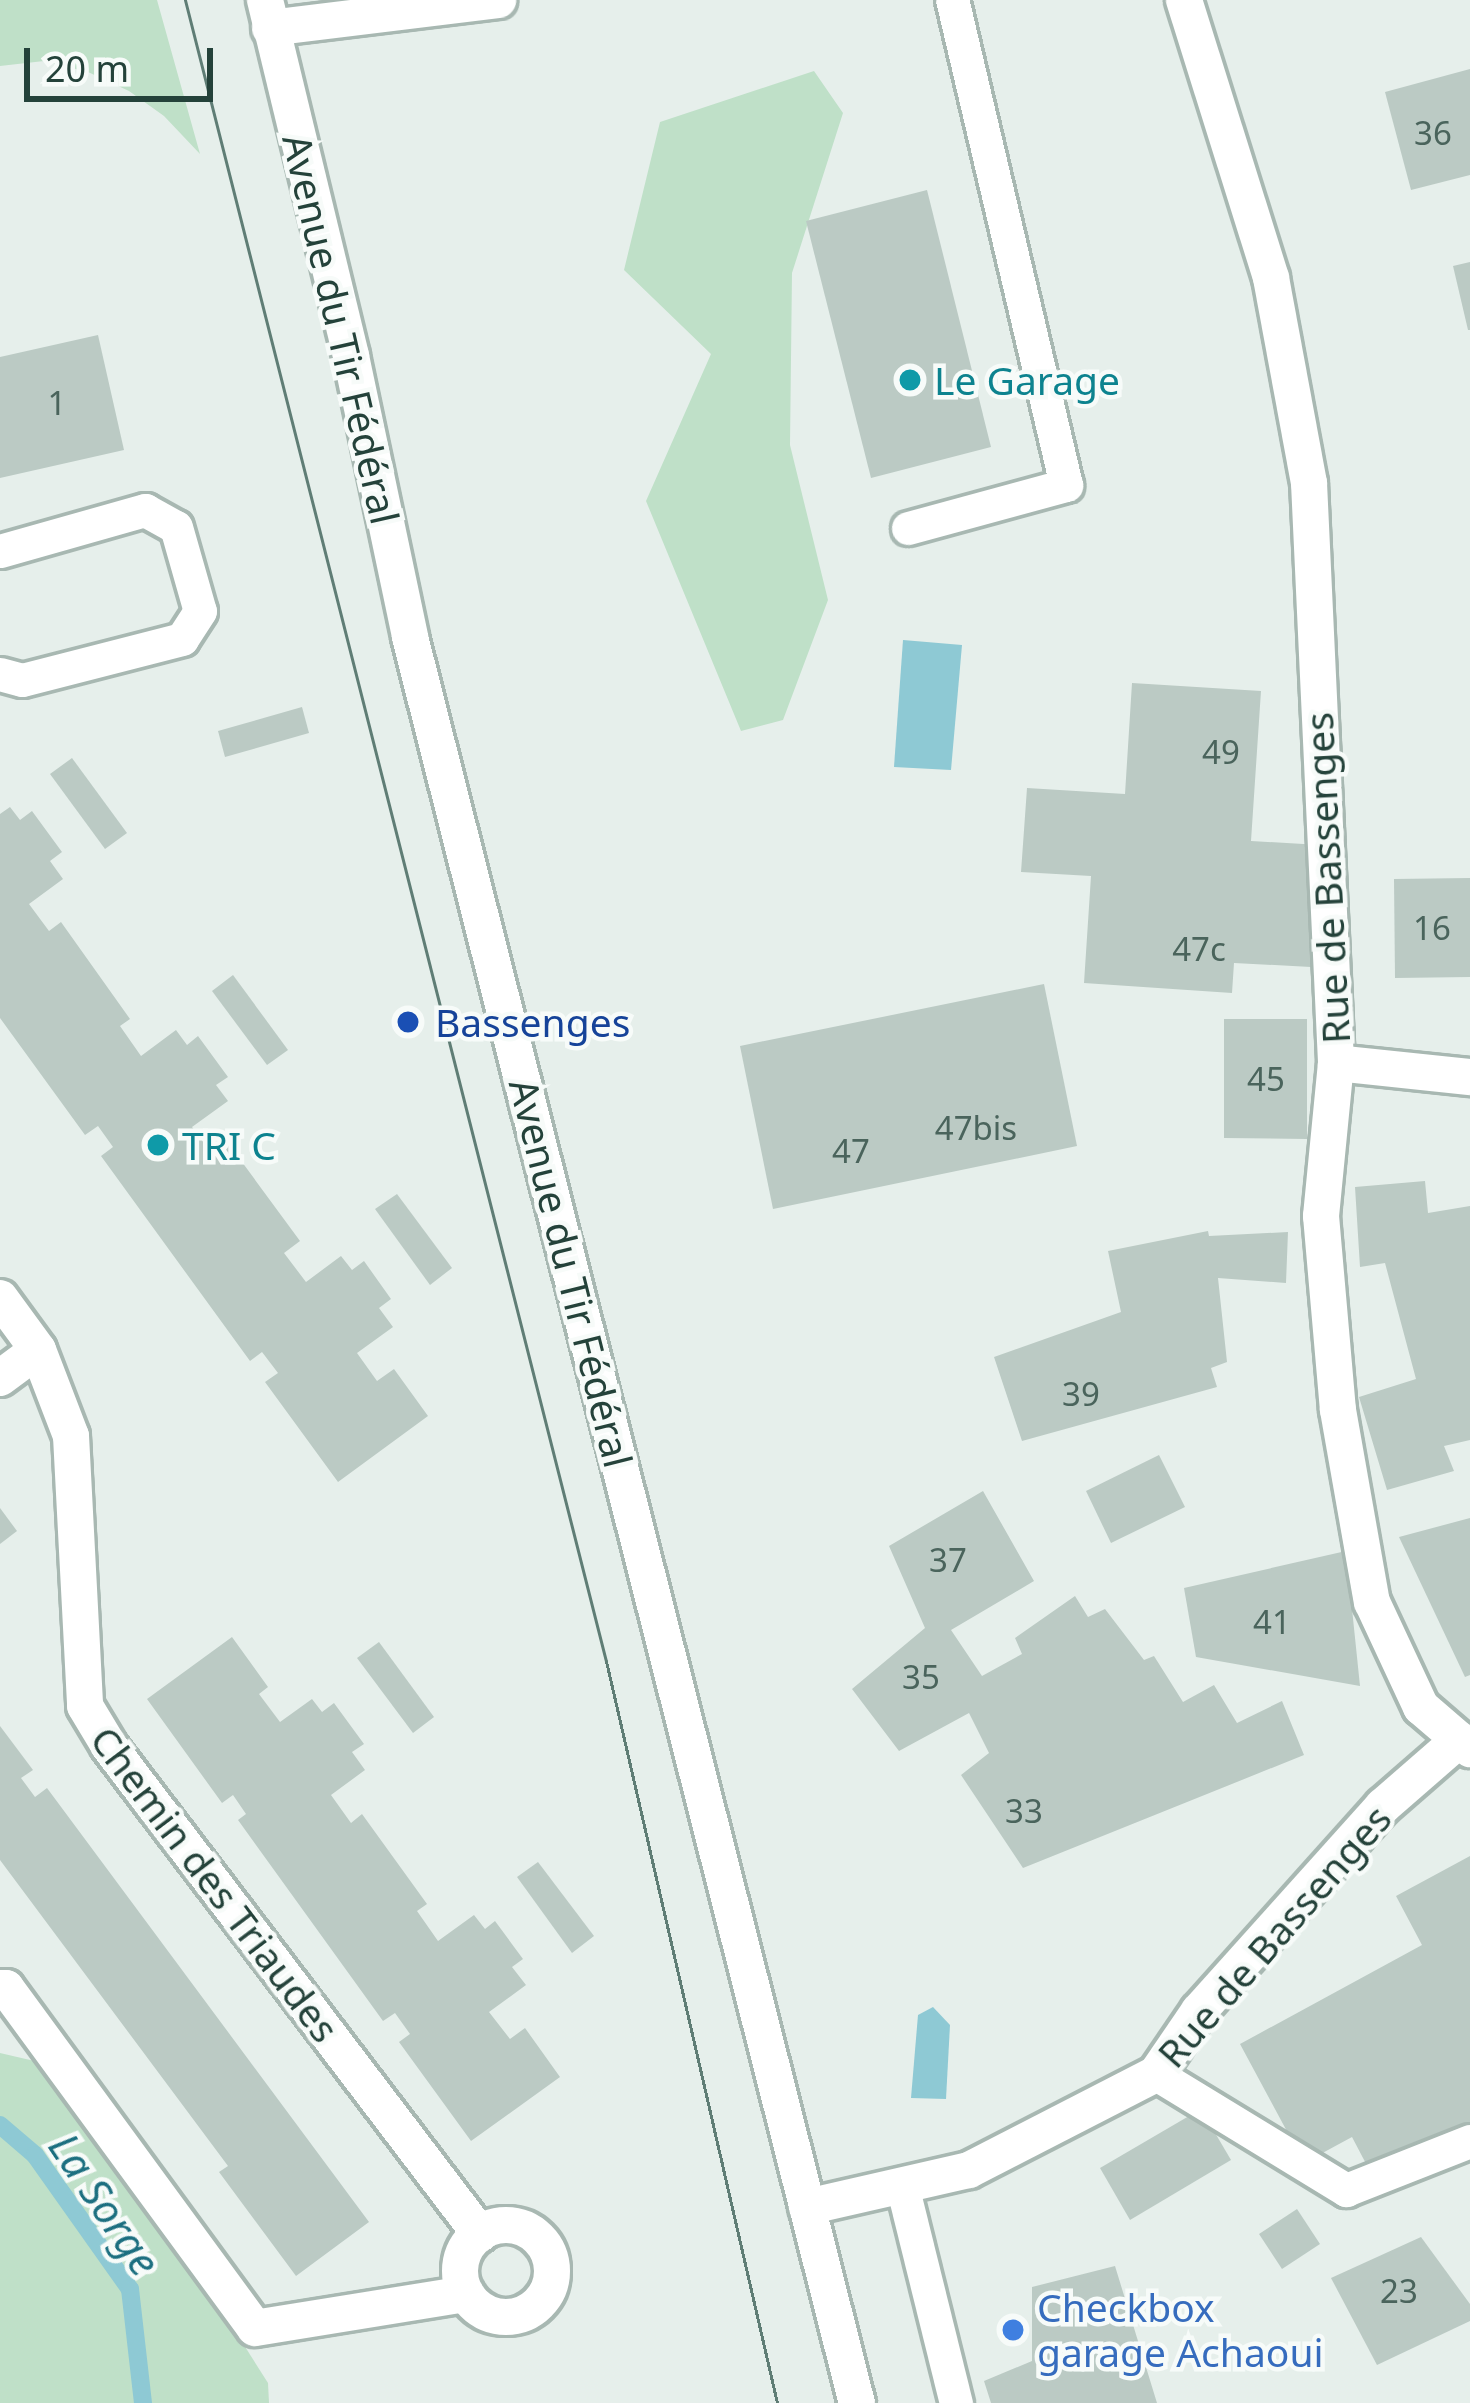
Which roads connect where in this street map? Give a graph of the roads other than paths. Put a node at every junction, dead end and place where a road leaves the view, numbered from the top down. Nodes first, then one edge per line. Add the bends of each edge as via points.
1 (498, 0) edge
2 (952, 0) edge
3 (1184, 0) edge
4 (268, 14) edge
5 (908, 528) dead end
6 (0, 551) edge
7 (0, 674) edge
8 (1336, 1063) junction
9 (1470, 1077) edge
10 (0, 1298) edge
11 (31, 1339) junction
12 (0, 1378) edge
13 (1464, 1744) edge
14 (0, 1988) edge
15 (1156, 2074) junction
16 (1470, 2141) edge
17 (902, 2185) junction
18 (807, 2207) junction
19 (480, 2234) junction
20 (466, 2294) junction
21 (857, 2403) edge
22 (956, 2403) edge

1 - 4 street
2 - 5 lane via 1066,485
3 - 8 street, Rue de Bassenges via 1271,278 1309,483
4 - 18 street, Avenue du Tir Fédéral via 410,637
6 - 7 lane via 146,510 176,526 200,611 182,639 22,680
8 - 9 street
8 - 13 street, Rue de Bassenges via 1321,1216 1338,1410 1372,1603 1420,1707
10 - 11 street, Chemin des Triaudes
11 - 12 street
11 - 19 street, Chemin des Triaudes via 70,1436 85,1706
13 - 15 street, Rue de Bassenges via 1368,1823 1198,2011
14 - 20 street via 255,2328
15 - 16 lane via 1346,2190
15 - 17 street, Rue de Bassenges via 969,2170
17 - 18 street, Rue de Bassenges
17 - 22 lane
18 - 21 street, Avenue du Tir Fédéral
19 - 20 street via 463,2255
19 - 20 street via 510,2225 538,2238 551,2282 537,2306 513,2317 486,2312

